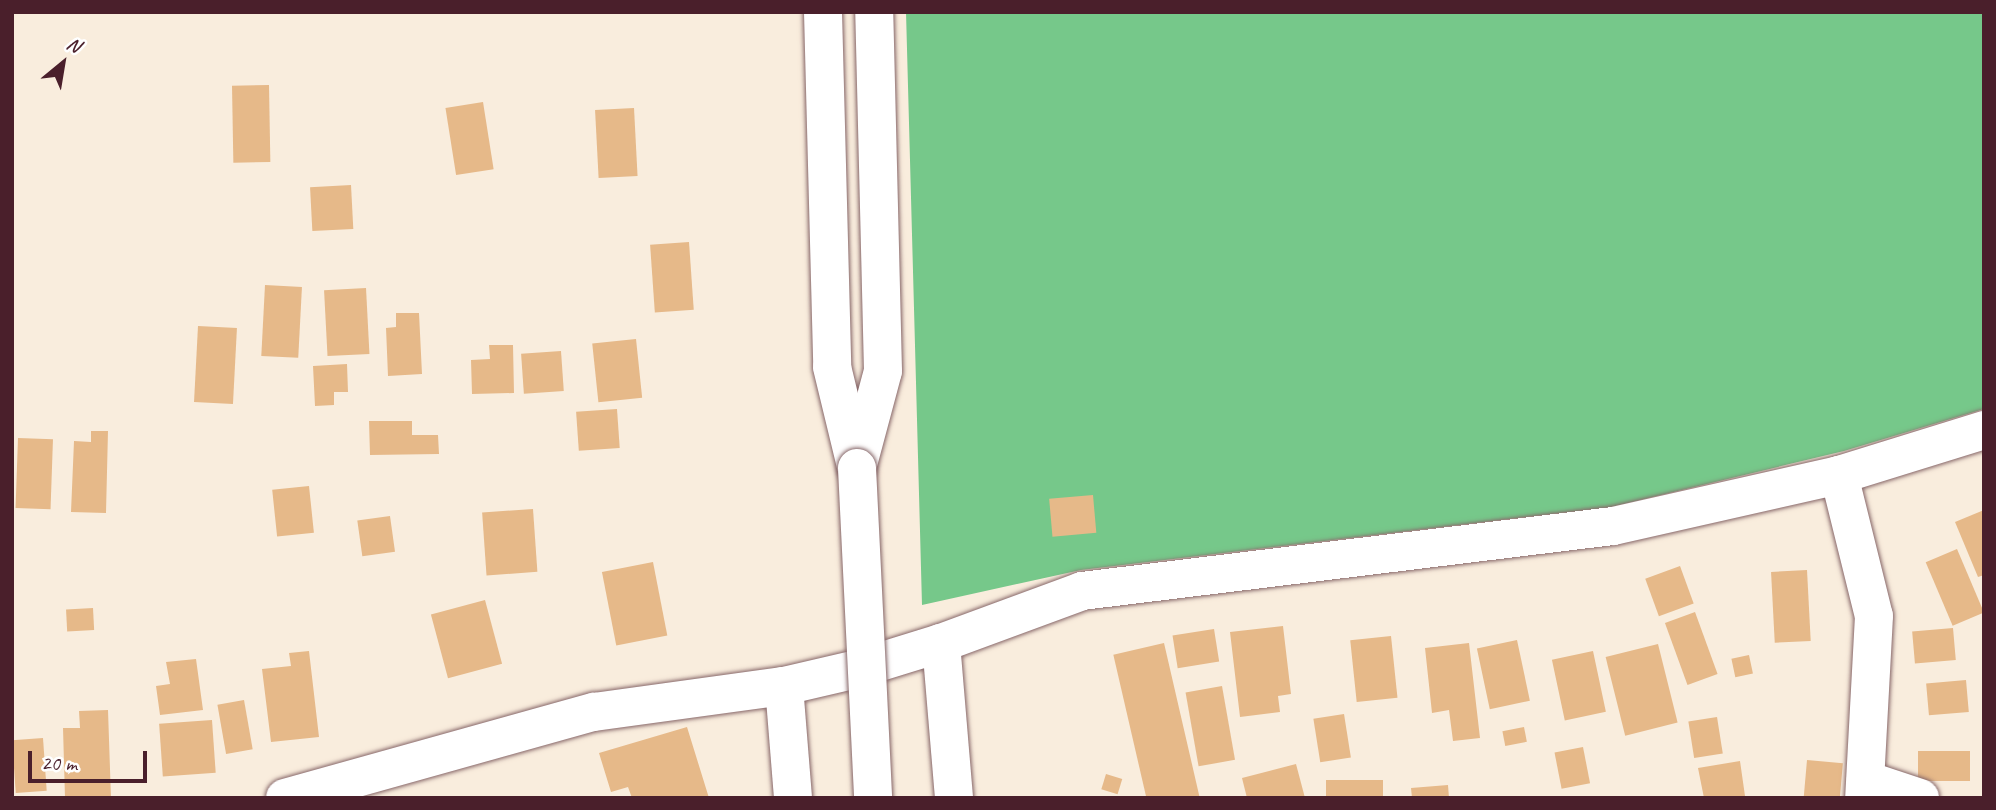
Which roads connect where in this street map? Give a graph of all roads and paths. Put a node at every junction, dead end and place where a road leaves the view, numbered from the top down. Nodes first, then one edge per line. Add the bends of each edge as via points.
1 (823, 12) edge
2 (874, 12) edge
3 (1984, 430) edge
4 (857, 468) junction
5 (1839, 475) junction
6 (941, 643) junction
7 (784, 686) junction
8 (1865, 789) edge
9 (285, 798) edge
10 (793, 798) edge
11 (873, 798) edge
12 (954, 798) edge
13 (1920, 798) edge

1 - 4 street via 832,367
2 - 4 street via 883,370
3 - 5 street
4 - 11 street, bridge
5 - 6 street via 1613,526 1082,591
5 - 8 street via 1874,616
6 - 7 street
6 - 12 street
7 - 9 street via 594,712
7 - 10 street
8 - 13 street

